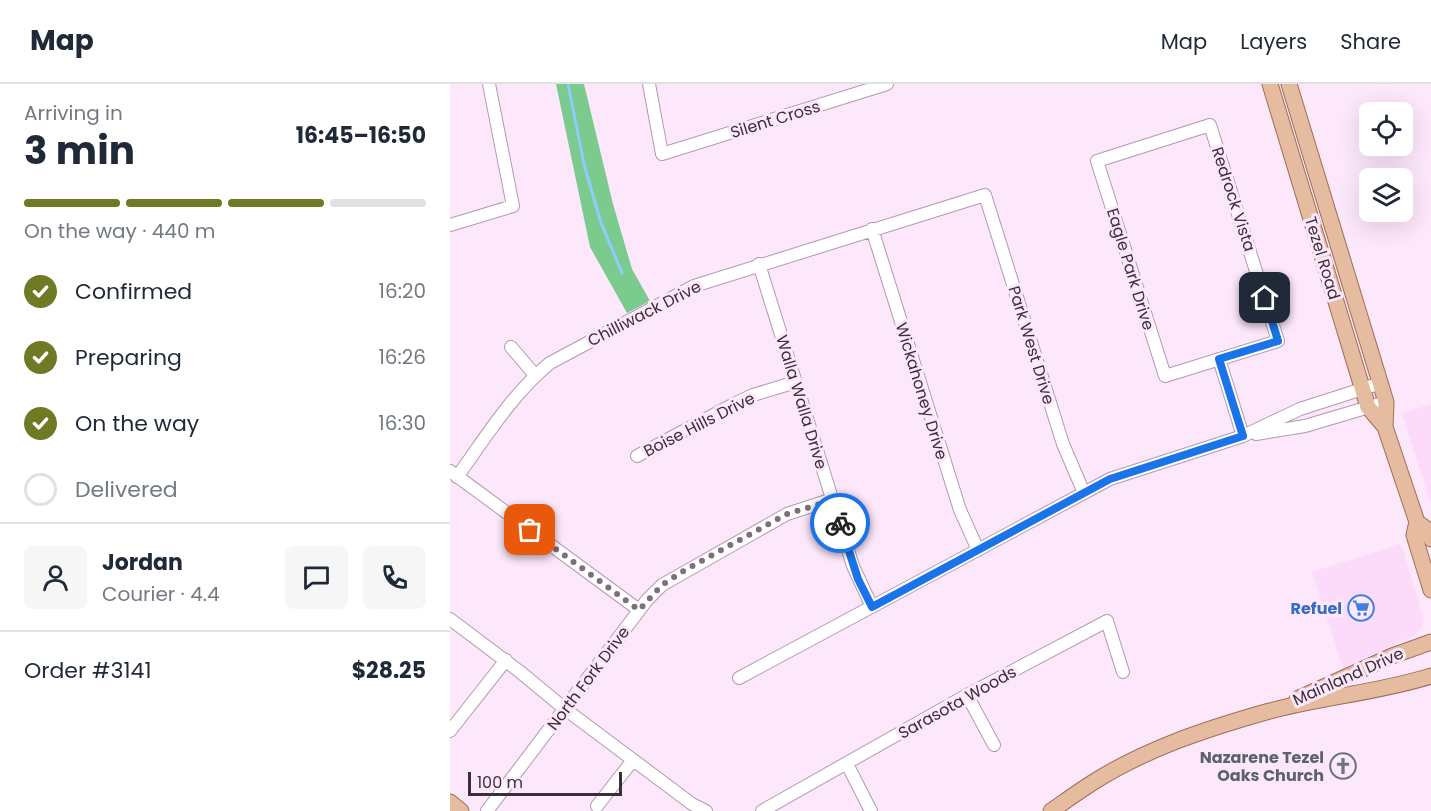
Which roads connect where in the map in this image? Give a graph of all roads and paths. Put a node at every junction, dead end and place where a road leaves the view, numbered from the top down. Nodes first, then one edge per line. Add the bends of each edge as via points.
1 (489, 84) edge
2 (649, 84) edge
3 (887, 84) edge
4 (1270, 84) edge
5 (1289, 84) edge
6 (1210, 125) joint
7 (985, 195) joint
8 (450, 225) edge
9 (872, 229) junction
10 (759, 264) junction
11 (511, 347) dead end
12 (1219, 359) junction
13 (536, 375) junction
14 (796, 382) junction
15 (1381, 383) junction
16 (1362, 389) junction
17 (1386, 402) junction
18 (1368, 407) junction
19 (1385, 427) junction
20 (1243, 436) junction
21 (637, 456) dead end
22 (453, 474) edge
23 (1084, 493) junction
24 (833, 500) junction
25 (1417, 522) junction
26 (1431, 539) edge
27 (978, 550) junction
28 (1431, 590) edge
29 (872, 607) junction
30 (639, 610) junction
31 (450, 619) edge
32 (1431, 642) edge
33 (506, 660) junction
34 (1123, 672) dead end
35 (1431, 676) edge
36 (739, 678) dead end
37 (967, 695) junction
38 (564, 710) junction
39 (1266, 712) junction
40 (450, 731) edge
41 (994, 745) dead end
42 (633, 760) junction
43 (847, 764) junction
44 (450, 802) edge
45 (597, 806) dead end
46 (461, 811) edge
47 (487, 811) edge
48 (706, 811) edge
49 (762, 811) edge
50 (871, 811) edge
51 (1051, 811) edge

1 - 8 street via 513,206
2 - 3 street, Silent Cross via 662,154
4 - 16 main road, Tezel Road
5 - 15 main road, Tezel Road
6 - 12 street, Redrock Vista via 1278,341
6 - 12 street, Eagle Park Drive via 1097,161 1165,376
7 - 9 street, Chilliwack Drive
7 - 23 street, Park West Drive via 1063,444
9 - 10 street, Chilliwack Drive
9 - 27 street, Wickahoney Drive via 960,510
10 - 13 street, Chilliwack Drive via 681,292 562,356
10 - 14 street, Walla Walla Drive
11 - 13 street
12 - 20 street
13 - 22 street, Chilliwack Drive
14 - 21 street, Boise Hills Drive via 753,395
14 - 24 street, Walla Walla Drive
15 - 16 street
15 - 17 main road, Tezel Road
16 - 18 main road, Tezel Road
16 - 20 street via 1300,409
17 - 18 street
17 - 19 main road, Tezel Road
18 - 19 main road, Tezel Road
18 - 20 street via 1305,426
19 - 25 main road, Tezel Road
20 - 23 street via 1126,473
22 - 30 street
23 - 27 street
24 - 29 street, Walla Walla Drive via 853,566
24 - 30 street, North Fork Drive via 787,514 685,570 662,585
25 - 26 main road, Tezel Road via 1428,530
25 - 28 main road, Tezel Road via 1414,535
27 - 29 street
29 - 36 street
30 - 38 street, North Fork Drive
31 - 33 street
32 - 39 main road, Mainland Drive
33 - 38 street
33 - 40 street
34 - 37 street, Sarasota Woods via 1107,621
35 - 39 main road, Mainland Drive
37 - 41 street
37 - 43 street, Sarasota Woods
38 - 42 street
38 - 47 street, North Fork Drive
39 - 51 main road, Mainland Drive via 1182,739 1136,759
42 - 45 street
42 - 48 street
43 - 49 street, Sarasota Woods
43 - 50 street
44 - 46 main road

